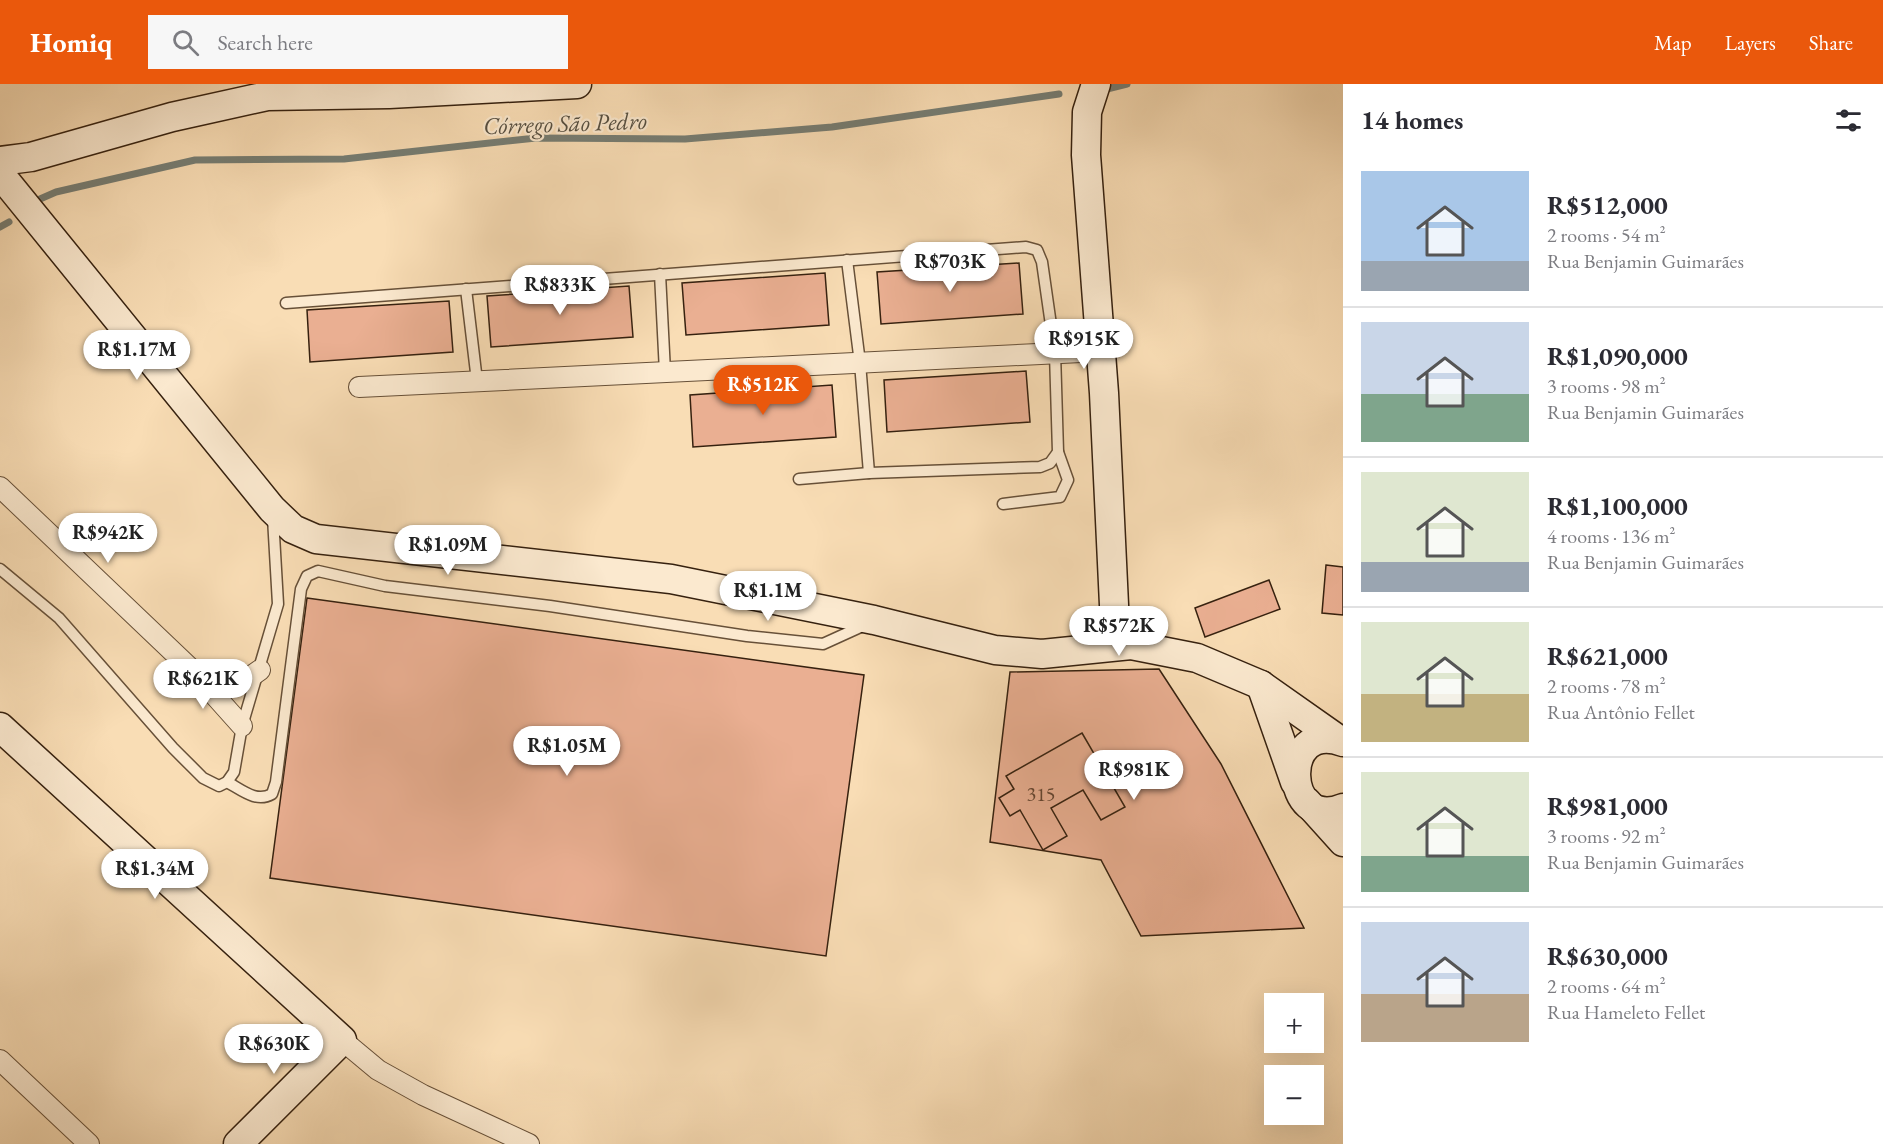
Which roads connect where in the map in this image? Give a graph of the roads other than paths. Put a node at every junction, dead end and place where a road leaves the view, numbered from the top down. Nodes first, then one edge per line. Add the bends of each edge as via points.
1 (577, 84) edge
2 (495, 86) edge
3 (269, 90) edge
4 (1088, 98) edge
5 (32, 157) junction
6 (0, 161) edge
7 (13, 191) edge
8 (847, 260) junction
9 (660, 274) junction
10 (466, 289) junction
11 (286, 303) dead end
12 (1101, 351) junction
13 (1055, 353) junction
14 (860, 363) junction
15 (665, 372) junction
16 (477, 381) junction
17 (359, 387) dead end
18 (1058, 452) junction
19 (869, 473) junction
20 (799, 479) dead end
21 (0, 487) edge
22 (1003, 504) dead end
23 (272, 509) junction
24 (0, 569) edge
25 (874, 621) junction
26 (1123, 636) junction
27 (191, 669) junction
28 (260, 670) junction
29 (1261, 685) junction
30 (242, 726) junction
31 (0, 727) edge
32 (1341, 741) edge
33 (227, 782) junction
34 (1301, 792) junction
35 (1343, 808) edge
36 (1343, 842) edge
37 (342, 1040) junction
38 (0, 1060) edge
39 (89, 1144) edge
40 (238, 1144) edge
41 (529, 1144) edge

1 - 2 street
2 - 3 street
3 - 5 street
4 - 12 street via 1086,156
5 - 6 street
5 - 7 street
7 - 23 street
8 - 9 lane
8 - 13 lane via 1026,247 1037,250
8 - 14 lane
9 - 10 lane
9 - 15 lane
10 - 11 lane
10 - 16 lane
12 - 13 street
12 - 26 street
13 - 14 street
13 - 18 lane
14 - 15 street
14 - 19 lane
15 - 16 street
16 - 17 street
18 - 19 lane via 1050,463 1040,467
18 - 22 lane via 1068,480 1060,497
19 - 20 lane
21 - 27 street
23 - 25 street via 293,529 316,539 671,579
23 - 28 lane via 278,604
24 - 33 lane via 59,618 197,772 214,786
25 - 26 street via 995,650 1042,654 1087,651
25 - 33 lane via 824,644 313,573 307,576 302,588 272,794 255,798
26 - 29 street via 1197,658
27 - 28 street via 218,681 245,681
27 - 30 street
28 - 30 lane
29 - 32 street
29 - 34 street
30 - 33 lane via 234,772
31 - 37 street
32 - 34 street via 1321,740 1305,749 1294,770
34 - 35 street via 1328,811
34 - 36 street
37 - 40 street
37 - 41 street via 378,1070
38 - 39 street

